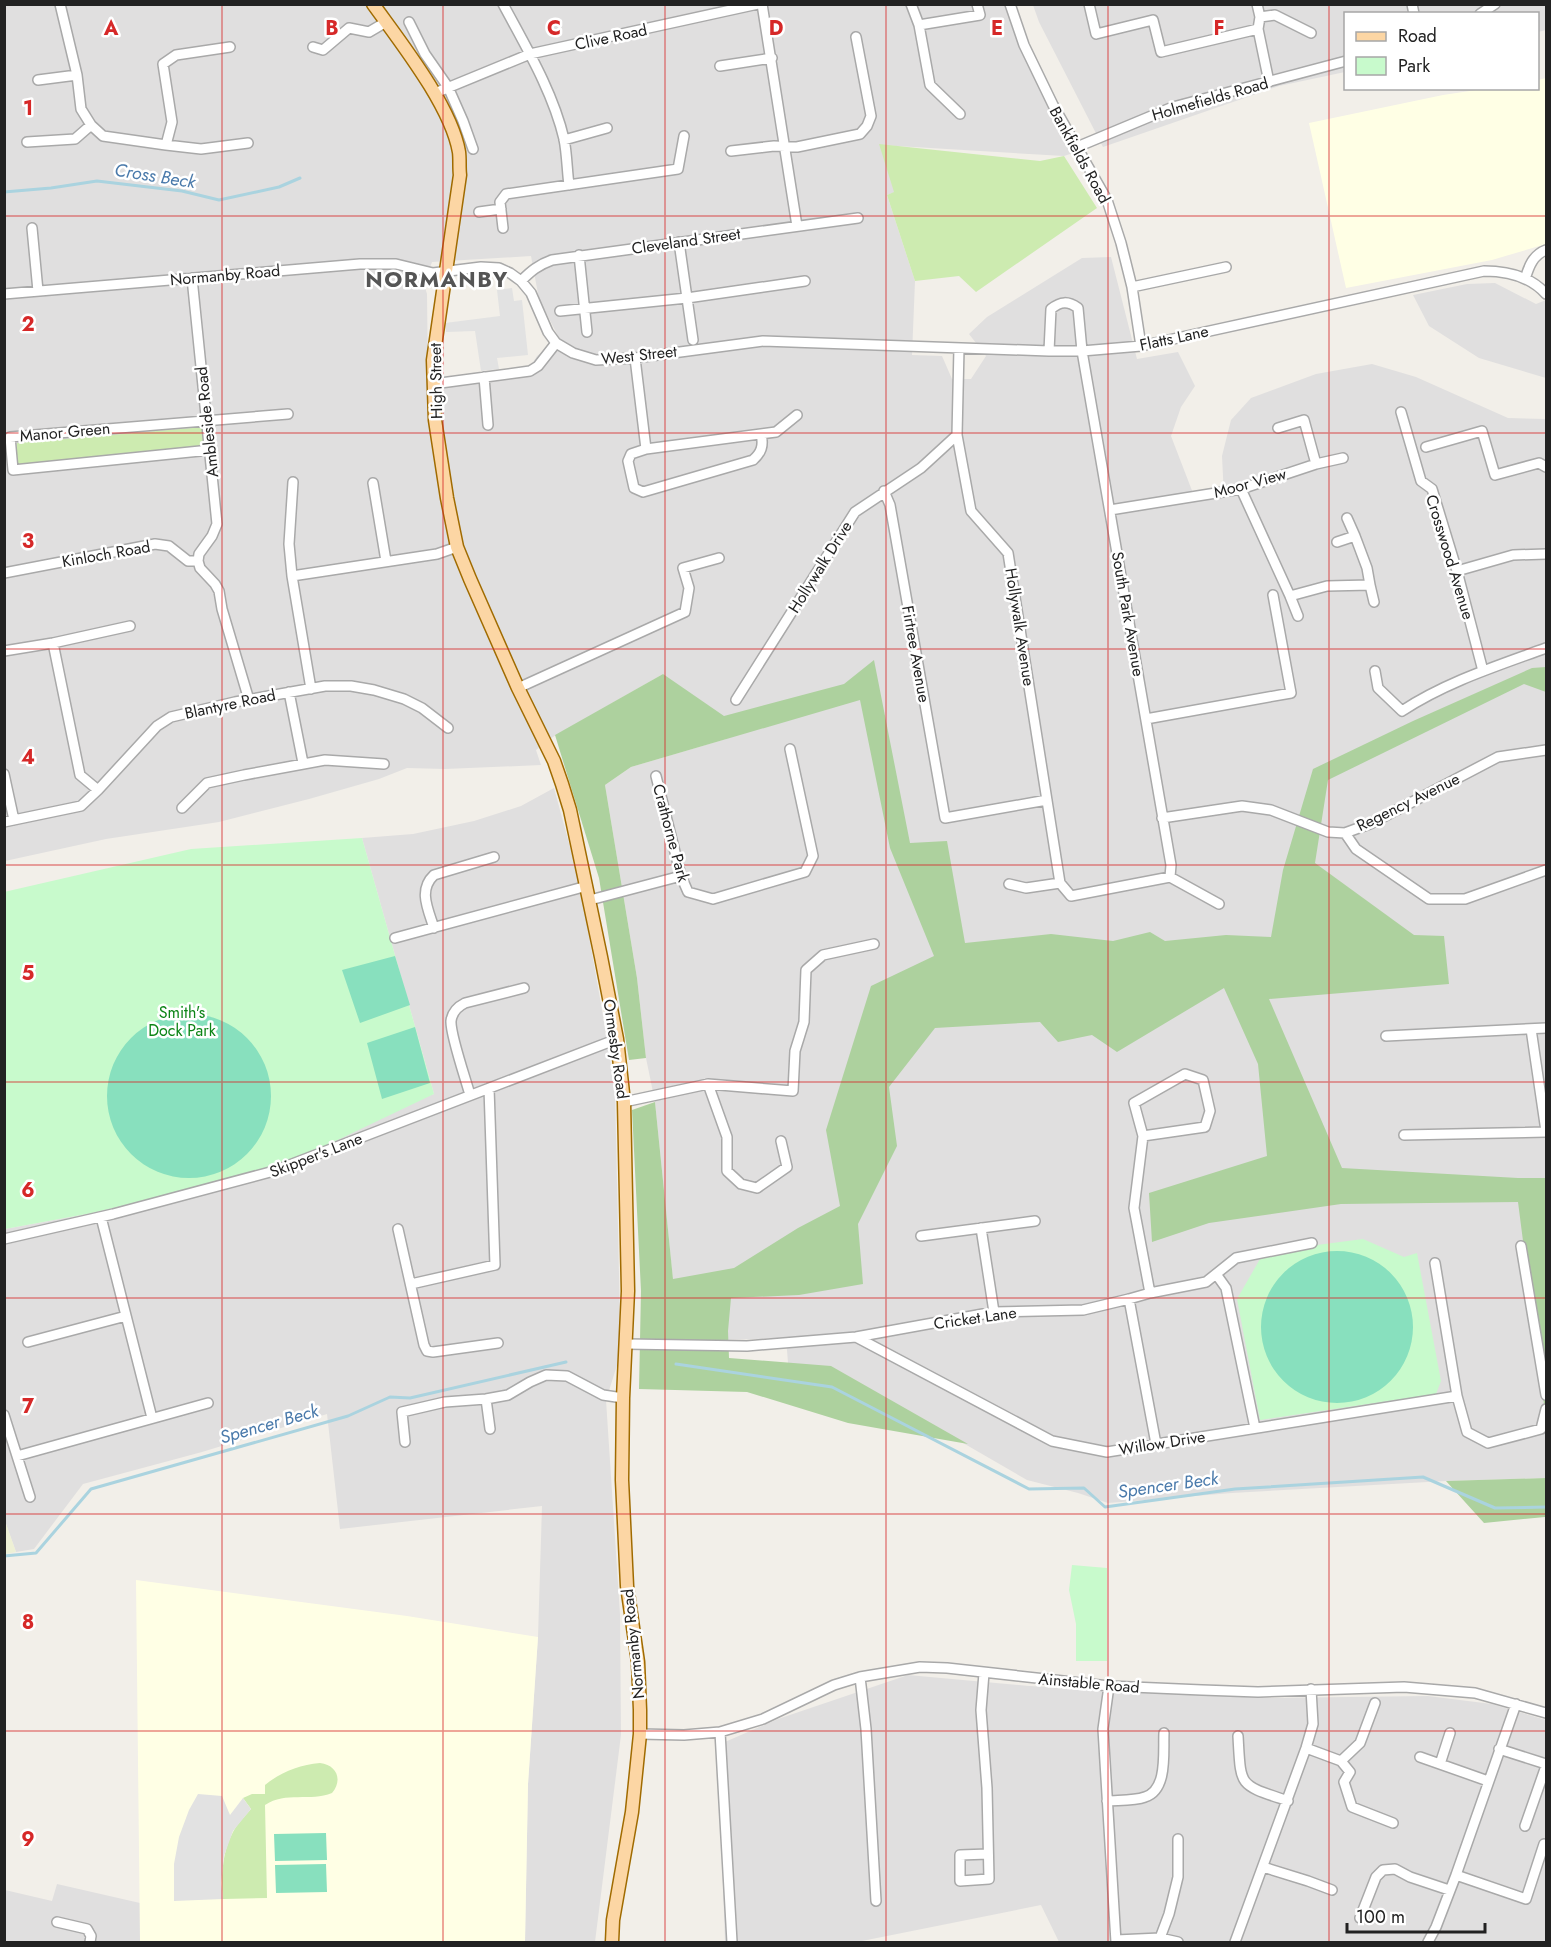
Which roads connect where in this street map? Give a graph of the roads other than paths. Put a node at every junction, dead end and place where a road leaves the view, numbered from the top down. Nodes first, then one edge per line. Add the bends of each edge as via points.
1 (60, 4) edge
2 (373, 4) edge
3 (503, 4) edge
4 (758, 4) edge
5 (762, 4) edge
6 (911, 4) edge
7 (977, 4) edge
8 (1010, 4) edge
9 (1089, 4) edge
10 (1257, 4) edge
11 (1496, 4) edge
12 (1483, 12) edge
13 (1260, 17) junction
14 (386, 22) junction
15 (409, 22) dead end
16 (918, 24) junction
17 (1258, 29) junction
18 (1311, 33) dead end
19 (856, 37) dead end
20 (230, 46) dead end
21 (313, 47) dead end
22 (530, 54) junction
23 (772, 58) junction
24 (1344, 62) edge
25 (720, 66) dead end
26 (76, 75) junction
27 (38, 80) dead end
28 (1269, 82) junction
29 (448, 87) junction
30 (435, 93) junction
31 (960, 114) dead end
32 (91, 125) junction
33 (607, 128) dead end
34 (684, 136) dead end
35 (564, 140) junction
36 (27, 142) dead end
37 (248, 143) dead end
38 (166, 145) junction
39 (785, 146) junction
40 (1077, 147) junction
41 (473, 149) dead end
42 (731, 151) dead end
43 (569, 185) junction
44 (501, 206) junction
45 (479, 212) dead end
46 (858, 218) dead end
47 (796, 226) junction
48 (32, 228) dead end
49 (503, 228) dead end
50 (679, 242) junction
51 (1546, 250) edge
52 (579, 255) junction
53 (1226, 267) dead end
54 (445, 272) junction
55 (192, 278) junction
56 (1525, 279) junction
57 (521, 281) junction
58 (805, 281) dead end
59 (1132, 287) junction
60 (38, 291) junction
61 (4, 294) edge
62 (1546, 294) edge
63 (687, 298) junction
64 (584, 309) junction
65 (560, 311) dead end
66 (587, 332) dead end
67 (693, 340) dead end
68 (790, 342) joint
69 (556, 343) junction
70 (1141, 346) junction
71 (958, 348) junction
72 (1049, 351) junction
73 (1082, 351) junction
74 (635, 358) junction
75 (484, 377) junction
76 (433, 384) junction
77 (1401, 412) dead end
78 (288, 414) dead end
79 (797, 415) dead end
80 (207, 421) junction
81 (488, 425) dead end
82 (1278, 428) dead end
83 (761, 434) junction
84 (957, 435) junction
85 (1426, 447) dead end
86 (646, 449) junction
87 (210, 450) junction
88 (1343, 458) dead end
89 (1316, 464) junction
90 (1546, 467) edge
91 (293, 482) dead end
92 (373, 483) dead end
93 (1241, 489) junction
94 (884, 491) junction
95 (1110, 510) junction
96 (1347, 518) dead end
97 (1355, 536) junction
98 (1337, 542) dead end
99 (457, 547) junction
100 (1546, 554) edge
101 (719, 558) dead end
102 (198, 561) junction
103 (386, 561) junction
104 (1457, 571) junction
105 (4, 573) edge
106 (292, 576) junction
107 (1370, 585) junction
108 (1273, 595) dead end
109 (1290, 596) junction
110 (1374, 602) dead end
111 (1298, 616) dead end
112 (130, 626) dead end
113 (53, 643) junction
114 (1546, 648) edge
115 (4, 651) edge
116 (1375, 671) dead end
117 (1483, 671) junction
118 (518, 688) junction
119 (311, 689) junction
120 (289, 693) junction
121 (249, 700) junction
122 (736, 700) dead end
123 (1146, 719) junction
124 (448, 728) dead end
125 (790, 749) dead end
126 (1546, 750) edge
127 (554, 761) joint
128 (303, 763) junction
129 (384, 764) dead end
130 (4, 774) edge
131 (656, 776) dead end
132 (98, 790) junction
133 (1047, 800) junction
134 (182, 808) dead end
135 (1162, 818) junction
136 (9, 821) edge
137 (1345, 833) junction
138 (494, 857) dead end
139 (1546, 870) edge
140 (681, 876) junction
141 (1170, 877) junction
142 (1010, 884) dead end
143 (1060, 884) junction
144 (587, 886) junction
145 (590, 900) junction
146 (1219, 904) dead end
147 (434, 928) junction
148 (395, 938) dead end
149 (874, 944) dead end
150 (524, 988) dead end
151 (1546, 1028) edge
152 (1531, 1029) junction
153 (1386, 1036) dead end
154 (617, 1039) junction
155 (708, 1084) junction
156 (489, 1088) junction
157 (470, 1095) junction
158 (624, 1102) junction
159 (1546, 1131) edge
160 (1404, 1135) dead end
161 (1143, 1136) junction
162 (782, 1142) dead end
163 (101, 1217) junction
164 (1035, 1221) dead end
165 (981, 1228) junction
166 (398, 1229) dead end
167 (921, 1236) dead end
168 (4, 1239) edge
169 (1312, 1243) dead end
170 (1521, 1246) dead end
171 (1435, 1263) dead end
172 (1216, 1274) junction
173 (411, 1284) junction
174 (1150, 1293) junction
175 (1129, 1299) junction
176 (994, 1312) junction
177 (126, 1316) junction
178 (856, 1337) junction
179 (28, 1342) dead end
180 (498, 1343) dead end
181 (627, 1344) junction
182 (1546, 1395) edge
183 (1457, 1396) junction
184 (623, 1398) junction
185 (486, 1399) junction
186 (208, 1402) dead end
187 (1546, 1409) edge
188 (4, 1415) edge
189 (152, 1418) junction
190 (1255, 1428) junction
191 (490, 1429) dead end
192 (405, 1442) dead end
193 (1156, 1444) junction
194 (17, 1456) junction
195 (30, 1497) dead end
196 (984, 1673) junction
197 (860, 1677) junction
198 (1109, 1686) junction
199 (1311, 1689) junction
200 (1375, 1702) dead end
201 (1516, 1704) junction
202 (1546, 1713) edge
203 (720, 1732) junction
204 (1164, 1733) dead end
205 (1450, 1733) dead end
206 (640, 1734) junction
207 (1238, 1736) dead end
208 (1306, 1748) junction
209 (1499, 1749) junction
210 (1420, 1757) dead end
211 (1341, 1761) junction
212 (1440, 1764) junction
213 (1546, 1765) edge
214 (1488, 1781) junction
215 (1107, 1801) junction
216 (1288, 1801) junction
217 (1394, 1823) dead end
218 (1526, 1826) dead end
219 (1178, 1839) dead end
220 (1546, 1845) edge
221 (988, 1854) dead end
222 (1263, 1867) junction
223 (1456, 1875) junction
224 (1332, 1890) dead end
225 (1449, 1890) junction
226 (876, 1901) dead end
227 (1360, 1918) dead end
228 (57, 1922) dead end
229 (1160, 1938) junction
230 (1116, 1941) edge
231 (90, 1942) edge
232 (612, 1942) edge
233 (732, 1942) edge
234 (1178, 1942) edge
235 (1235, 1942) edge
236 (1428, 1942) edge

1 - 26 street
2 - 14 main road, High Street
3 - 22 street
4 - 22 street, Clive Road
5 - 23 street
6 - 16 street
7 - 16 street via 980,15
8 - 40 street, Bankfields Road via 1024,45
9 - 17 street via 1096,34 1153,20 1161,52
10 - 13 street
11 - 12 street
13 - 17 street
13 - 18 street via 1275,15
14 - 21 street via 369,32 349,28 324,50
14 - 30 main road, High Street
15 - 29 street
16 - 31 street via 930,85
17 - 28 street
19 - 39 street via 870,105 867,126 860,134
20 - 38 street via 176,56 163,64 172,122
22 - 29 street, Clive Road
22 - 35 street
23 - 25 street
23 - 39 street
24 - 28 street, Holmefields Road
26 - 27 street
26 - 32 street via 81,109
28 - 40 street, Holmefields Road via 1173,107
29 - 30 street, Clive Road
29 - 41 street
30 - 54 main road, High Street via 459,152
32 - 36 street via 75,139
32 - 38 street via 103,136
33 - 35 street
34 - 43 street via 678,169
35 - 43 street
37 - 38 street via 201,149
39 - 42 street
39 - 47 street
40 - 59 street, Bankfields Road via 1107,200
43 - 44 street via 506,194
44 - 45 street
44 - 49 street
46 - 47 street, Cleveland Street
47 - 50 street, Cleveland Street
48 - 60 street
50 - 52 street, Cleveland Street
50 - 63 street
51 - 56 street via 1537,254
52 - 57 street, Cleveland Street via 540,264
52 - 64 street
53 - 59 street
54 - 55 street, Normanby Road via 396,264 360,264
54 - 57 street via 499,268
54 - 76 main road, High Street via 435,336
55 - 60 street, Normanby Road
55 - 80 street, Ambleside Road
56 - 62 street, Flatts Lane
56 - 70 street, Flatts Lane via 1502,271 1484,271
57 - 69 street
58 - 63 street
59 - 70 street, Bankfields Road
60 - 61 street, Normanby Road
63 - 64 street
63 - 67 street
64 - 65 street
64 - 66 street
68 - 71 street, Flatts Lane
68 - 74 street, West Street via 763,341
69 - 74 street, West Street via 596,360
69 - 75 street via 530,371
70 - 73 street, Flatts Lane
71 - 72 street, Flatts Lane
71 - 84 street, Hollywalk Avenue
72 - 73 street, Flatts Lane
72 - 73 street, South Park Avenue via 1051,309 1069,302 1078,308
73 - 95 street, South Park Avenue
74 - 86 street
75 - 76 street
75 - 81 street
76 - 99 main road, High Street
77 - 104 street, Crosswood Avenue via 1421,481 1432,489
78 - 80 street
79 - 83 street via 776,432
80 - 87 street, Ambleside Road
80 - 87 street, Manor Green via 10,437 13,470
82 - 89 street via 1304,420
83 - 86 street
83 - 86 street via 763,446 753,460 643,492 634,488 628,461 631,454
84 - 94 street, Hollywalk Drive via 921,468
84 - 133 street, Hollywalk Avenue via 971,511 1008,553
85 - 90 street via 1482,431 1495,475 1539,463
87 - 102 street, Ambleside Road via 216,524
88 - 89 street, Moor View
89 - 93 street, Moor View
91 - 106 street via 289,544
92 - 103 street
93 - 95 street, Moor View
93 - 109 street
94 - 122 street, Hollywalk Drive via 855,512
94 - 133 street, Firtree Avenue via 890,505 945,818
95 - 123 street, South Park Avenue
96 - 97 street
97 - 98 street
97 - 107 street
99 - 103 street
99 - 118 main road, High Street
100 - 104 street via 1513,555
101 - 118 street via 683,568 689,588 685,612
102 - 105 street, Kinloch Road via 188,561 169,546 155,544
102 - 121 street, Kinloch Road via 219,591
103 - 106 street
104 - 117 street, Crosswood Avenue
106 - 119 street
107 - 109 street via 1327,586
107 - 110 street
108 - 123 street via 1291,693
109 - 111 street
112 - 113 street
113 - 115 street
113 - 132 street via 80,775
114 - 117 street
116 - 117 street via 1378,688 1402,711 1425,696
118 - 127 main road, High Street
119 - 120 street, Blantyre Road
119 - 124 street, Blantyre Road via 351,686 374,690 422,708
120 - 121 street, Blantyre Road
120 - 128 street
121 - 132 street, Blantyre Road via 171,717 157,726
123 - 135 street, South Park Avenue
125 - 140 street, Crathorne Park via 813,856 805,872 713,899 687,892
126 - 137 street, Regency Avenue via 1498,757 1372,823
127 - 144 main road, Ormesby Road
128 - 129 street via 325,760
128 - 134 street via 207,783
130 - 136 street
131 - 140 street, Crathorne Park
132 - 136 street, Blantyre Road via 81,806
133 - 143 street, Hollywalk Avenue
135 - 137 street, Regency Avenue via 1242,806 1271,810 1328,832
135 - 141 street, South Park Avenue
137 - 139 street via 1356,849 1429,899 1465,899
138 - 147 street via 434,874 424,893
140 - 145 street
141 - 143 street via 1071,896
141 - 146 street
142 - 143 street via 1026,888
144 - 145 main road, Ormesby Road
144 - 147 street
145 - 154 main road, Ormesby Road
147 - 148 street
149 - 155 street via 823,956 806,970 804,1022 795,1051 793,1091
150 - 157 street via 465,1003 454,1013 452,1027
151 - 152 street
152 - 153 street
152 - 159 street
154 - 156 street, Skipper's Lane
154 - 158 main road, Ormesby Road
155 - 158 street
155 - 162 street via 727,1137 727,1171 741,1184 757,1188 787,1167
156 - 157 street, Skipper's Lane
156 - 173 street via 495,1265
157 - 163 street, Skipper's Lane via 274,1171
158 - 181 main road, Ormesby Road
159 - 160 street
161 - 161 street via 1134,1103 1185,1074 1203,1080 1210,1111 1205,1127
161 - 174 street via 1134,1208
163 - 168 street, Skipper's Lane
163 - 177 street
164 - 165 street
165 - 167 street
165 - 176 street
166 - 173 street
169 - 172 street, Cricket Lane via 1236,1258
170 - 182 street
171 - 183 street
172 - 174 street, Cricket Lane via 1206,1282
172 - 190 street via 1226,1288
173 - 180 street via 427,1351
174 - 175 street, Cricket Lane
175 - 176 street, Cricket Lane via 1083,1310
175 - 193 street
176 - 178 street, Cricket Lane
177 - 179 street
177 - 189 street
178 - 181 street, Cricket Lane via 747,1346
178 - 193 street, Willow Drive via 1052,1441 1107,1452
181 - 184 main road, Normanby Road
183 - 187 street via 1467,1432 1488,1443 1541,1429
183 - 190 street, Willow Drive
184 - 185 street via 603,1395 567,1376 546,1375 508,1395
184 - 206 main road, Normanby Road via 626,1575 640,1685
185 - 191 street
185 - 192 street via 445,1402 402,1412
186 - 189 street
188 - 194 street
189 - 194 street
190 - 193 street, Willow Drive
194 - 195 street
196 - 197 street, Ainstable Road via 920,1667
196 - 198 street, Ainstable Road
196 - 221 street via 981,1710
197 - 203 street, Ainstable Road via 763,1719
197 - 226 street
198 - 199 street, Ainstable Road via 1258,1692
198 - 215 street via 1103,1729
199 - 201 street, Ainstable Road via 1404,1687 1475,1693
199 - 208 street via 1312,1724
200 - 211 street via 1360,1743
201 - 202 street, Ainstable Road
201 - 209 street
203 - 206 street, Ainstable Road
203 - 233 street
204 - 215 street via 1161,1782 1153,1794
205 - 212 street
206 - 232 main road, Normanby Road
207 - 216 street via 1244,1781 1253,1789
208 - 211 street
208 - 216 street
209 - 213 street
209 - 214 street
210 - 212 street
211 - 217 street via 1350,1772 1344,1782 1352,1807
212 - 214 street
213 - 218 street
214 - 223 street
215 - 230 street
216 - 222 street
219 - 229 street via 1178,1876
220 - 223 street via 1526,1899
222 - 224 street
222 - 235 street
223 - 225 street
225 - 227 street via 1395,1869 1383,1870 1376,1877
225 - 236 street
228 - 231 street via 87,1929 92,1936
229 - 230 street
229 - 234 street

